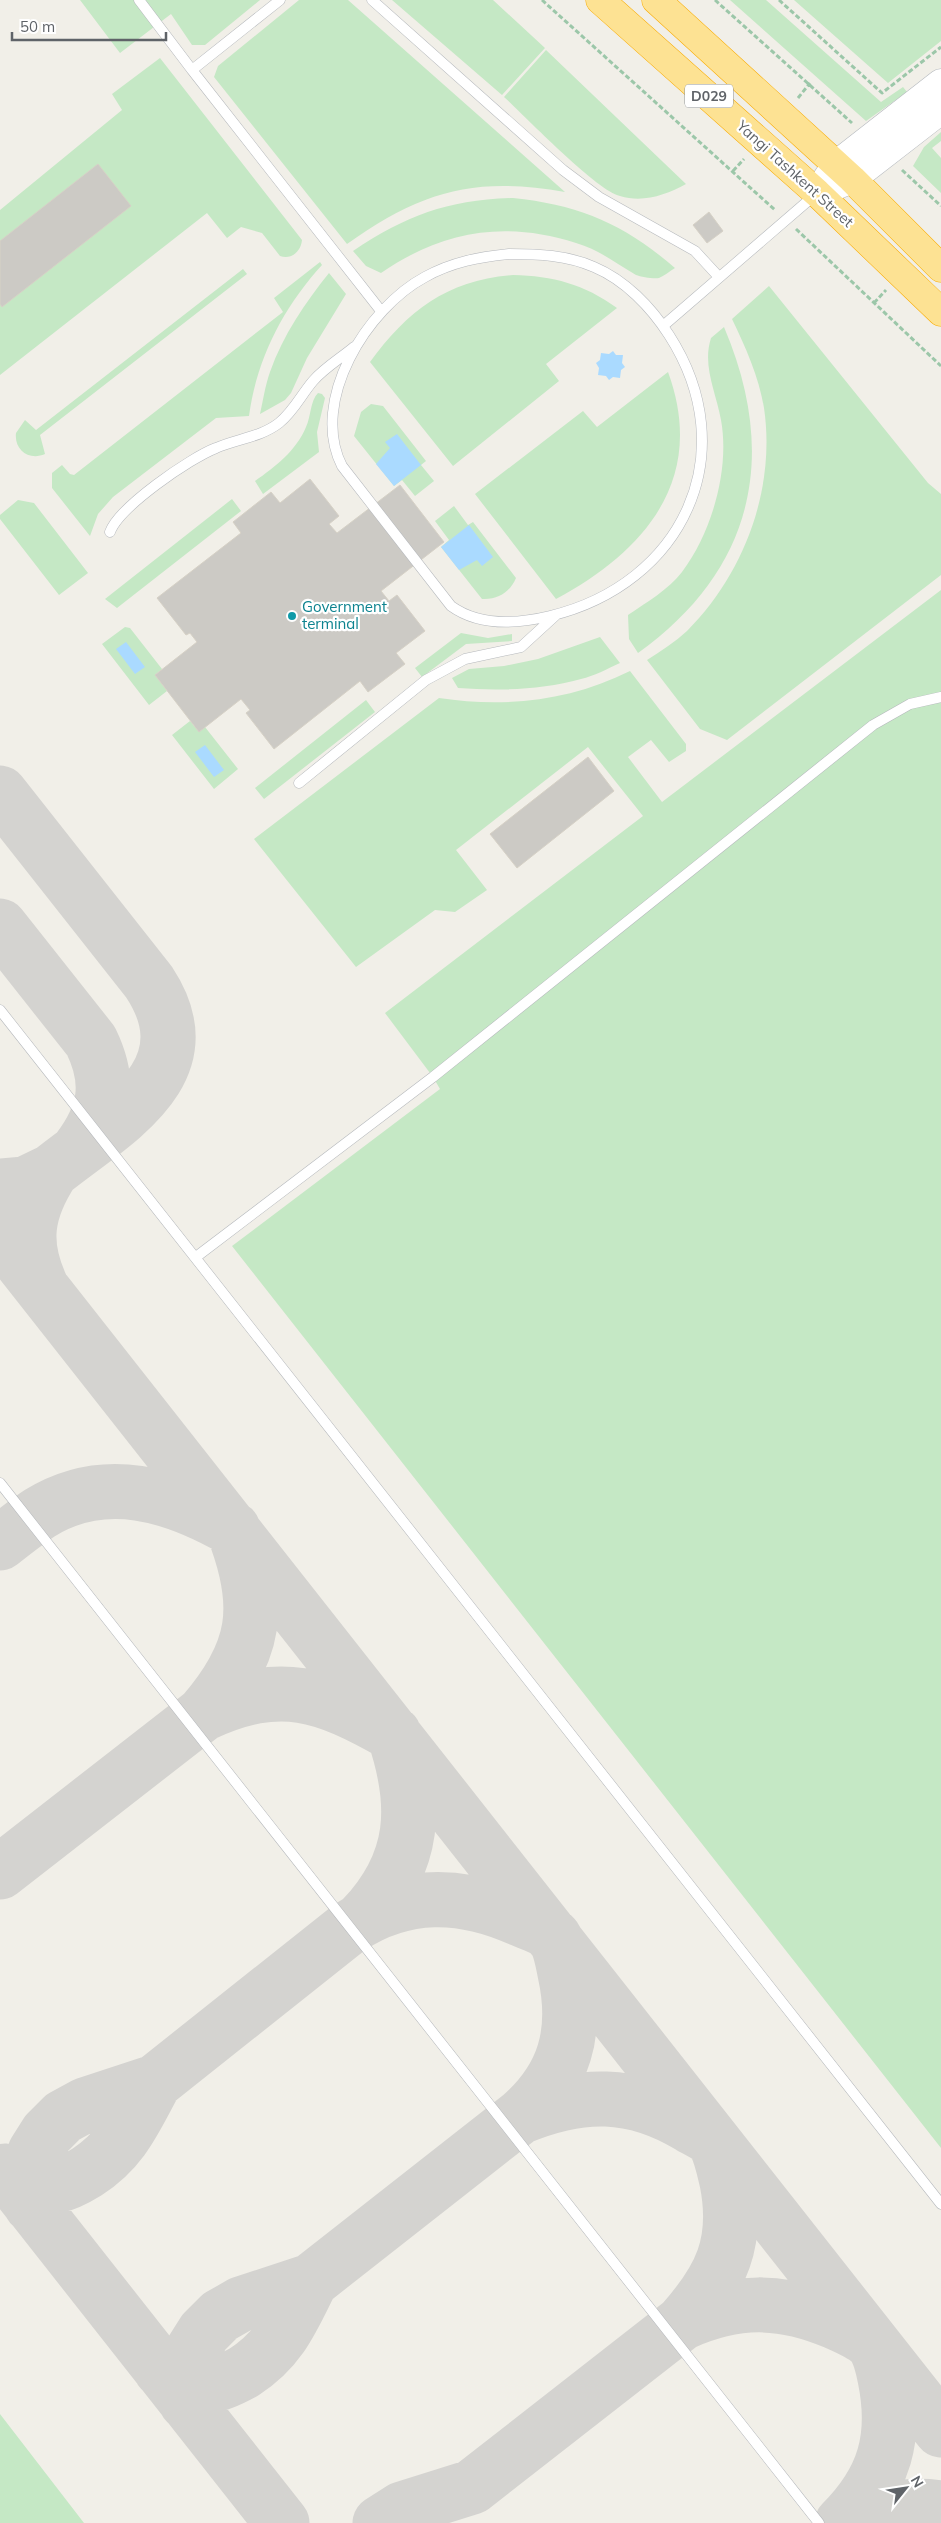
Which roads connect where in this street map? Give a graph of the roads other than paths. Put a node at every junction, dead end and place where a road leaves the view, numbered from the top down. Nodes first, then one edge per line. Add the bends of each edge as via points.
1 (139, 0) edge
2 (280, 0) edge
3 (372, 0) edge
4 (600, 0) edge
5 (656, 0) edge
6 (192, 70) junction
7 (941, 83) edge
8 (941, 110) edge
9 (844, 172) junction
10 (817, 193) junction
11 (941, 268) edge
12 (718, 276) junction
13 (381, 311) junction
14 (941, 312) edge
15 (663, 326) junction
16 (359, 344) junction
17 (110, 532) dead end
18 (557, 614) junction
19 (941, 697) edge
20 (299, 783) dead end
21 (0, 1010) edge
22 (196, 1256) junction
23 (0, 1483) edge
24 (941, 2204) edge
25 (819, 2523) edge

1 - 6 lane
2 - 6 lane
3 - 12 lane via 563,170 599,197 695,251
4 - 10 highway, Yangi Tashkent Street / D029
5 - 9 highway, D029
6 - 13 lane
7 - 9 main road
8 - 9 main road
9 - 10 main road
9 - 11 highway, D029
10 - 12 lane
10 - 14 highway, Yangi Tashkent Street / D029
12 - 15 lane
13 - 15 lane via 424,277 454,264 500,255 539,254 570,258 595,267 619,281
13 - 16 lane
15 - 18 lane via 680,352 692,381 700,414 702,445 699,475 690,503 676,531 634,578 609,595
16 - 17 lane via 314,380 278,424 193,458 122,513
16 - 18 lane via 344,372 332,418 333,443 342,466 451,606 461,614 497,622
18 - 20 lane via 521,647 465,659 426,680
19 - 22 lane via 910,704 873,725 433,1077
21 - 22 lane
22 - 24 lane
23 - 25 lane

